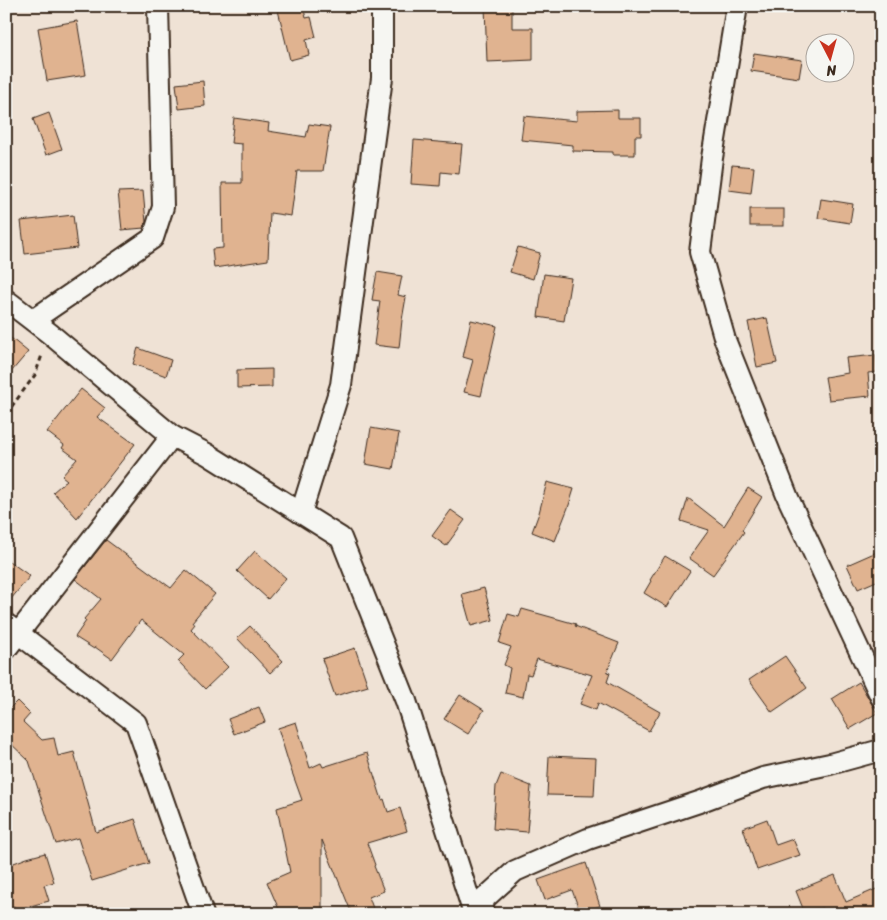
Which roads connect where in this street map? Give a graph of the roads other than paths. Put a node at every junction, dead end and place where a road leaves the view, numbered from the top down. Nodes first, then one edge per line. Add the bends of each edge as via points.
1 (158, 6) edge
2 (382, 6) edge
3 (738, 6) edge
4 (6, 300) edge
5 (33, 320) junction
6 (172, 436) junction
7 (301, 514) junction
8 (10, 636) edge
9 (881, 697) edge
10 (881, 750) edge
11 (203, 914) edge
12 (474, 914) edge
13 (482, 914) edge

1 - 5 street via 163,206 153,238
2 - 7 street via 382,78 341,384
3 - 9 street via 700,252 726,340 788,498
4 - 5 street
5 - 6 street
6 - 7 street via 207,454
6 - 8 street
7 - 12 street via 341,538 406,701
8 - 11 street via 136,723
10 - 13 street via 763,778 588,840 515,871 484,899

